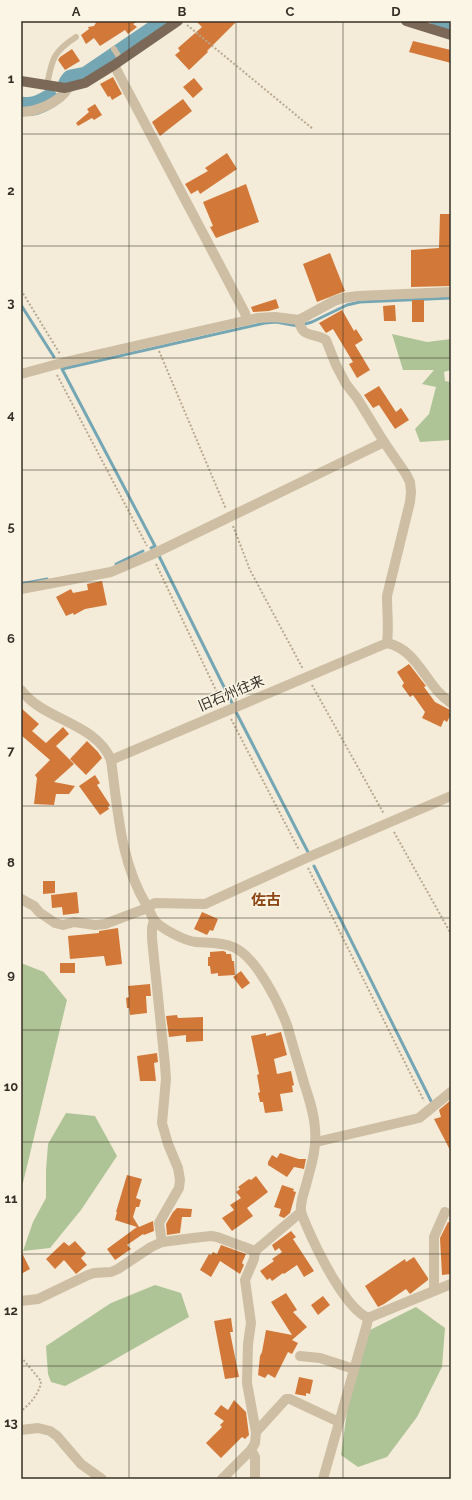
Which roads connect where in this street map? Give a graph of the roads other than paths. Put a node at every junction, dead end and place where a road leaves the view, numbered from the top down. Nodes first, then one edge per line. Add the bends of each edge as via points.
1 (178, 21) edge
2 (406, 21) edge
3 (451, 35) edge
4 (76, 37) dead end
5 (114, 50) dead end
6 (118, 61) junction
7 (21, 81) edge
8 (47, 85) junction
9 (68, 88) junction
10 (21, 112) edge
11 (451, 292) edge
12 (247, 321) junction
13 (300, 324) junction
14 (21, 374) edge
15 (384, 442) junction
16 (21, 589) edge
17 (387, 643) junction
18 (21, 690) edge
19 (451, 703) edge
20 (112, 760) junction
21 (451, 796) edge
22 (21, 899) edge
23 (148, 907) junction
24 (154, 920) junction
25 (451, 1092) edge
26 (316, 1142) junction
27 (301, 1212) junction
28 (446, 1212) dead end
29 (162, 1242) junction
30 (255, 1251) junction
31 (451, 1284) edge
32 (434, 1290) junction
33 (21, 1302) edge
34 (368, 1318) junction
35 (300, 1356) dead end
36 (354, 1369) junction
37 (339, 1422) junction
38 (21, 1430) edge
39 (256, 1432) junction
40 (251, 1450) junction
41 (102, 1479) edge
42 (222, 1479) edge
43 (255, 1479) edge
44 (322, 1479) edge

1 - 6 main road
2 - 3 main road
4 - 8 lane via 62,46 54,56
5 - 6 lane
6 - 9 main road via 85,83
6 - 12 street
7 - 8 main road
8 - 9 main road
9 - 10 street via 56,100 34,111
11 - 13 street via 343,298
12 - 13 street via 275,317
12 - 14 street
13 - 15 street via 304,333 326,340 346,384
15 - 16 street via 111,572
15 - 17 street via 406,474 412,492 390,583
17 - 19 street via 395,644 410,654 435,690
17 - 20 street, 旧石州往来
18 - 20 street via 34,703 91,735 102,744
20 - 23 street via 128,864 138,892
21 - 23 street via 205,904 155,903
22 - 23 street via 55,923 63,925 74,922 95,926 105,924
23 - 24 street
24 - 26 street via 179,936 195,942 216,942 232,946 241,951 256,968 279,1004 310,1104
24 - 29 street via 152,939 166,1079 162,1123 180,1180 179,1188 159,1223
25 - 26 street via 419,1118
26 - 27 street
27 - 30 street
27 - 34 street via 323,1261 358,1312
28 - 32 street via 434,1237
29 - 30 street via 211,1236
29 - 33 street via 111,1272 88,1275 38,1299
30 - 39 street via 245,1280 251,1323 247,1349 247,1383
31 - 32 street
32 - 34 street
34 - 36 street
35 - 36 street via 320,1358
36 - 37 street
37 - 39 street via 286,1399
37 - 44 street
38 - 41 street via 38,1428 50,1431 81,1464
39 - 40 street
40 - 42 street
40 - 43 street via 255,1457

